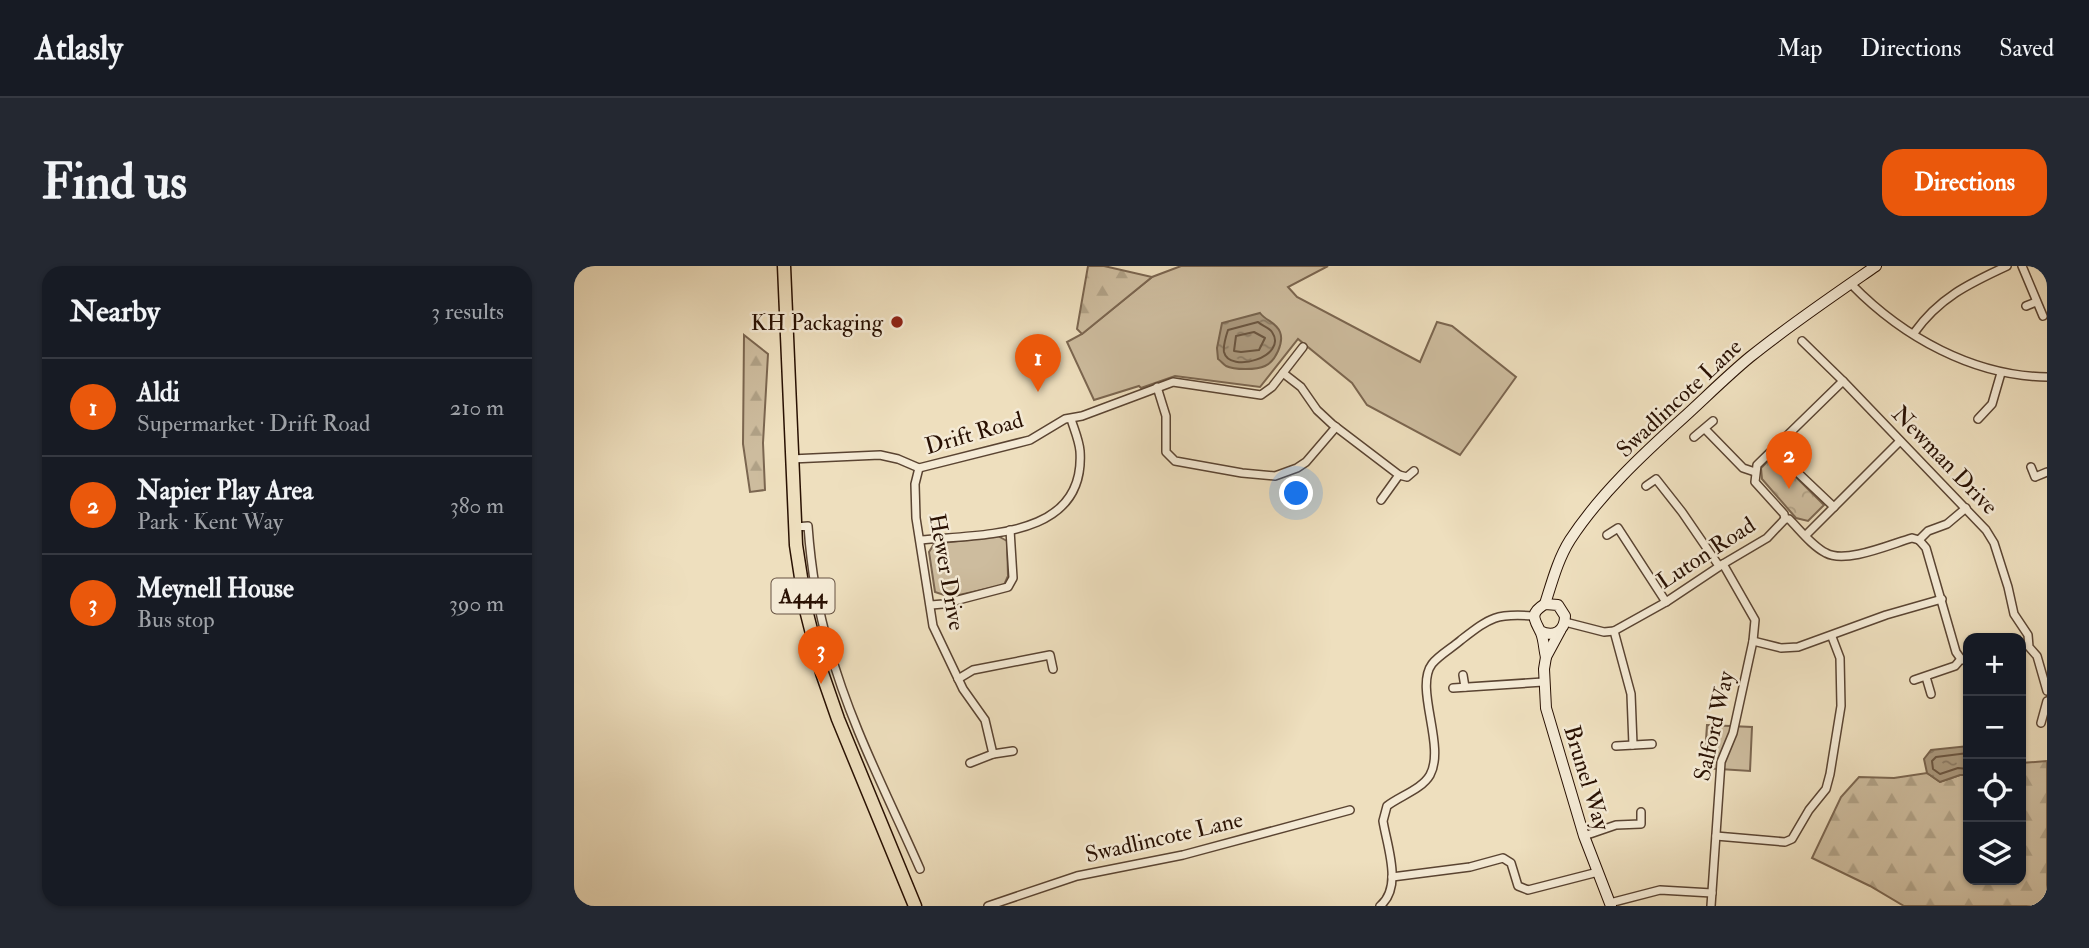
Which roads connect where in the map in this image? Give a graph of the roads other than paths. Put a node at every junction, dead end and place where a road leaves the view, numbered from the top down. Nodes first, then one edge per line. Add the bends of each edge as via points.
1 (783, 266) edge
2 (1876, 266) edge
3 (2007, 266) edge
4 (2022, 266) edge
5 (1866, 270) edge
6 (1852, 285) junction
7 (2036, 302) junction
8 (2026, 306) dead end
9 (2043, 316) dead end
10 (1914, 333) junction
11 (1802, 341) dead end
12 (1303, 346) dead end
13 (1283, 373) junction
14 (2001, 373) junction
15 (2047, 377) edge
16 (1843, 380) junction
17 (1157, 387) junction
18 (1071, 419) junction
19 (1978, 419) dead end
20 (1713, 421) dead end
21 (1336, 427) junction
22 (1705, 429) junction
23 (1694, 437) dead end
24 (1900, 441) junction
25 (1774, 450) junction
26 (791, 459) junction
27 (2031, 467) dead end
28 (919, 468) junction
29 (1414, 471) dead end
30 (1755, 472) junction
31 (2047, 472) edge
32 (1399, 475) junction
33 (1646, 486) dead end
34 (1381, 500) dead end
35 (1834, 507) junction
36 (1966, 508) junction
37 (1785, 519) junction
38 (795, 527) junction
39 (1010, 530) junction
40 (1607, 535) dead end
41 (1806, 535) junction
42 (921, 540) junction
43 (1919, 540) junction
44 (1721, 565) junction
45 (1553, 580) junction
46 (1942, 599) junction
47 (1666, 602) junction
48 (1545, 604) junction
49 (931, 605) junction
50 (1561, 608) junction
51 (1534, 616) junction
52 (1563, 626) junction
53 (1541, 631) junction
54 (1614, 631) junction
55 (1832, 636) junction
56 (1753, 641) junction
57 (2026, 644) edge
58 (2026, 649) edge
59 (1546, 657) junction
60 (1963, 659) edge
61 (1963, 661) edge
62 (1053, 669) dead end
63 (1463, 675) dead end
64 (1926, 677) junction
65 (958, 679) junction
66 (1914, 680) dead end
67 (1543, 682) junction
68 (1465, 687) junction
69 (1453, 688) dead end
70 (2047, 691) edge
71 (1931, 694) dead end
72 (2047, 701) edge
73 (2046, 713) edge
74 (2041, 723) dead end
75 (1653, 744) dead end
76 (1633, 745) junction
77 (1616, 746) dead end
78 (1013, 751) dead end
79 (870, 754) junction
80 (993, 754) junction
81 (854, 760) junction
82 (970, 763) dead end
83 (1350, 810) dead end
84 (1641, 812) dead end
85 (1584, 836) junction
86 (1716, 836) junction
87 (920, 869) dead end
88 (1598, 872) junction
89 (1392, 877) junction
90 (1712, 893) junction
91 (1611, 904) edge
92 (1384, 905) edge
93 (915, 906) edge
94 (988, 906) edge
95 (1711, 906) edge

1 - 26 highway, A444
2 - 5 street, Swadlincote Lane
3 - 10 street via 1953,293
4 - 7 street
5 - 6 street, Swadlincote Lane
6 - 10 street via 1890,320
6 - 45 street, Swadlincote Lane via 1749,358 1653,446 1571,539
7 - 8 street
7 - 9 street
10 - 14 street via 1940,350
11 - 16 street, Newman Drive
12 - 13 street, Drift Road
13 - 17 street, Drift Road via 1261,395 1179,381
13 - 21 street
14 - 15 street
14 - 19 street via 1992,404
16 - 24 street, Newman Drive
16 - 25 street
17 - 18 street, Drift Road
17 - 21 street via 1166,416 1164,446 1175,461 1275,476 1306,462
18 - 28 street, Drift Road via 1030,440
18 - 39 street via 1080,465 1069,498 1046,518
20 - 22 street
21 - 32 street
22 - 23 street
22 - 30 street via 1743,468
24 - 35 street
24 - 36 street, Newman Drive
25 - 30 street
25 - 35 street
26 - 28 street, Drift Road via 871,454
26 - 38 highway, A444
27 - 31 street via 2035,477
28 - 42 street, Hewer Drive via 915,484
29 - 32 street via 1406,477
30 - 37 street via 1755,482
32 - 34 street
33 - 44 street, Salford Way via 1656,479
35 - 41 street
36 - 43 street, Luton Road
36 - 57 street, Newman Drive via 1994,543 2010,605 2028,635
37 - 41 street, Luton Road
37 - 44 street, Luton Road via 1767,538
38 - 79 street via 808,526 829,648
38 - 81 highway, A444 via 813,639
39 - 42 street
39 - 49 street via 1013,578 1008,587
40 - 47 street via 1618,528
41 - 43 street, Luton Road via 1833,557
42 - 49 street, Hewer Drive
43 - 46 street via 1926,548
44 - 47 street, Luton Road
44 - 56 street, Salford Way via 1755,620
45 - 48 street, Swadlincote Lane
45 - 50 street
46 - 55 street
46 - 60 street via 1956,652
47 - 54 street, Luton Road
48 - 50 street
48 - 51 street
49 - 65 street, Hewer Drive via 933,626
50 - 52 street
51 - 53 street
51 - 89 street via 1502,615 1484,622 1433,663 1427,680 1435,753 1431,772 1424,782 1387,806 1383,821
52 - 53 street via 1552,634
52 - 54 street
52 - 59 street, Brunel Way
53 - 59 street, Brunel Way
54 - 76 street via 1631,694
55 - 56 street via 1798,647
55 - 86 street via 1840,658 1841,706 1826,789 1785,842
56 - 86 street, Salford Way via 1733,733 1721,762
58 - 70 street, Newman Drive via 2036,656
59 - 67 street, Brunel Way
61 - 64 street
62 - 65 street via 1050,655 972,670
63 - 68 street
64 - 66 street
64 - 71 street
65 - 80 street, Hewer Drive via 985,720
67 - 68 street
67 - 85 street, Brunel Way via 1546,708
68 - 69 street
72 - 73 street
73 - 74 street
75 - 76 street
76 - 77 street
78 - 80 street
79 - 81 street
79 - 87 street
80 - 82 street
81 - 93 highway, A444
83 - 94 street, Swadlincote Lane via 1183,855 1077,876
84 - 85 street via 1641,824 1616,825
85 - 88 street, Brunel Way
86 - 90 street, Salford Way
88 - 89 street via 1528,890 1518,886 1511,863 1503,858
88 - 91 street, Brunel Way
89 - 92 street
90 - 91 street via 1660,890
90 - 95 street, Salford Way

